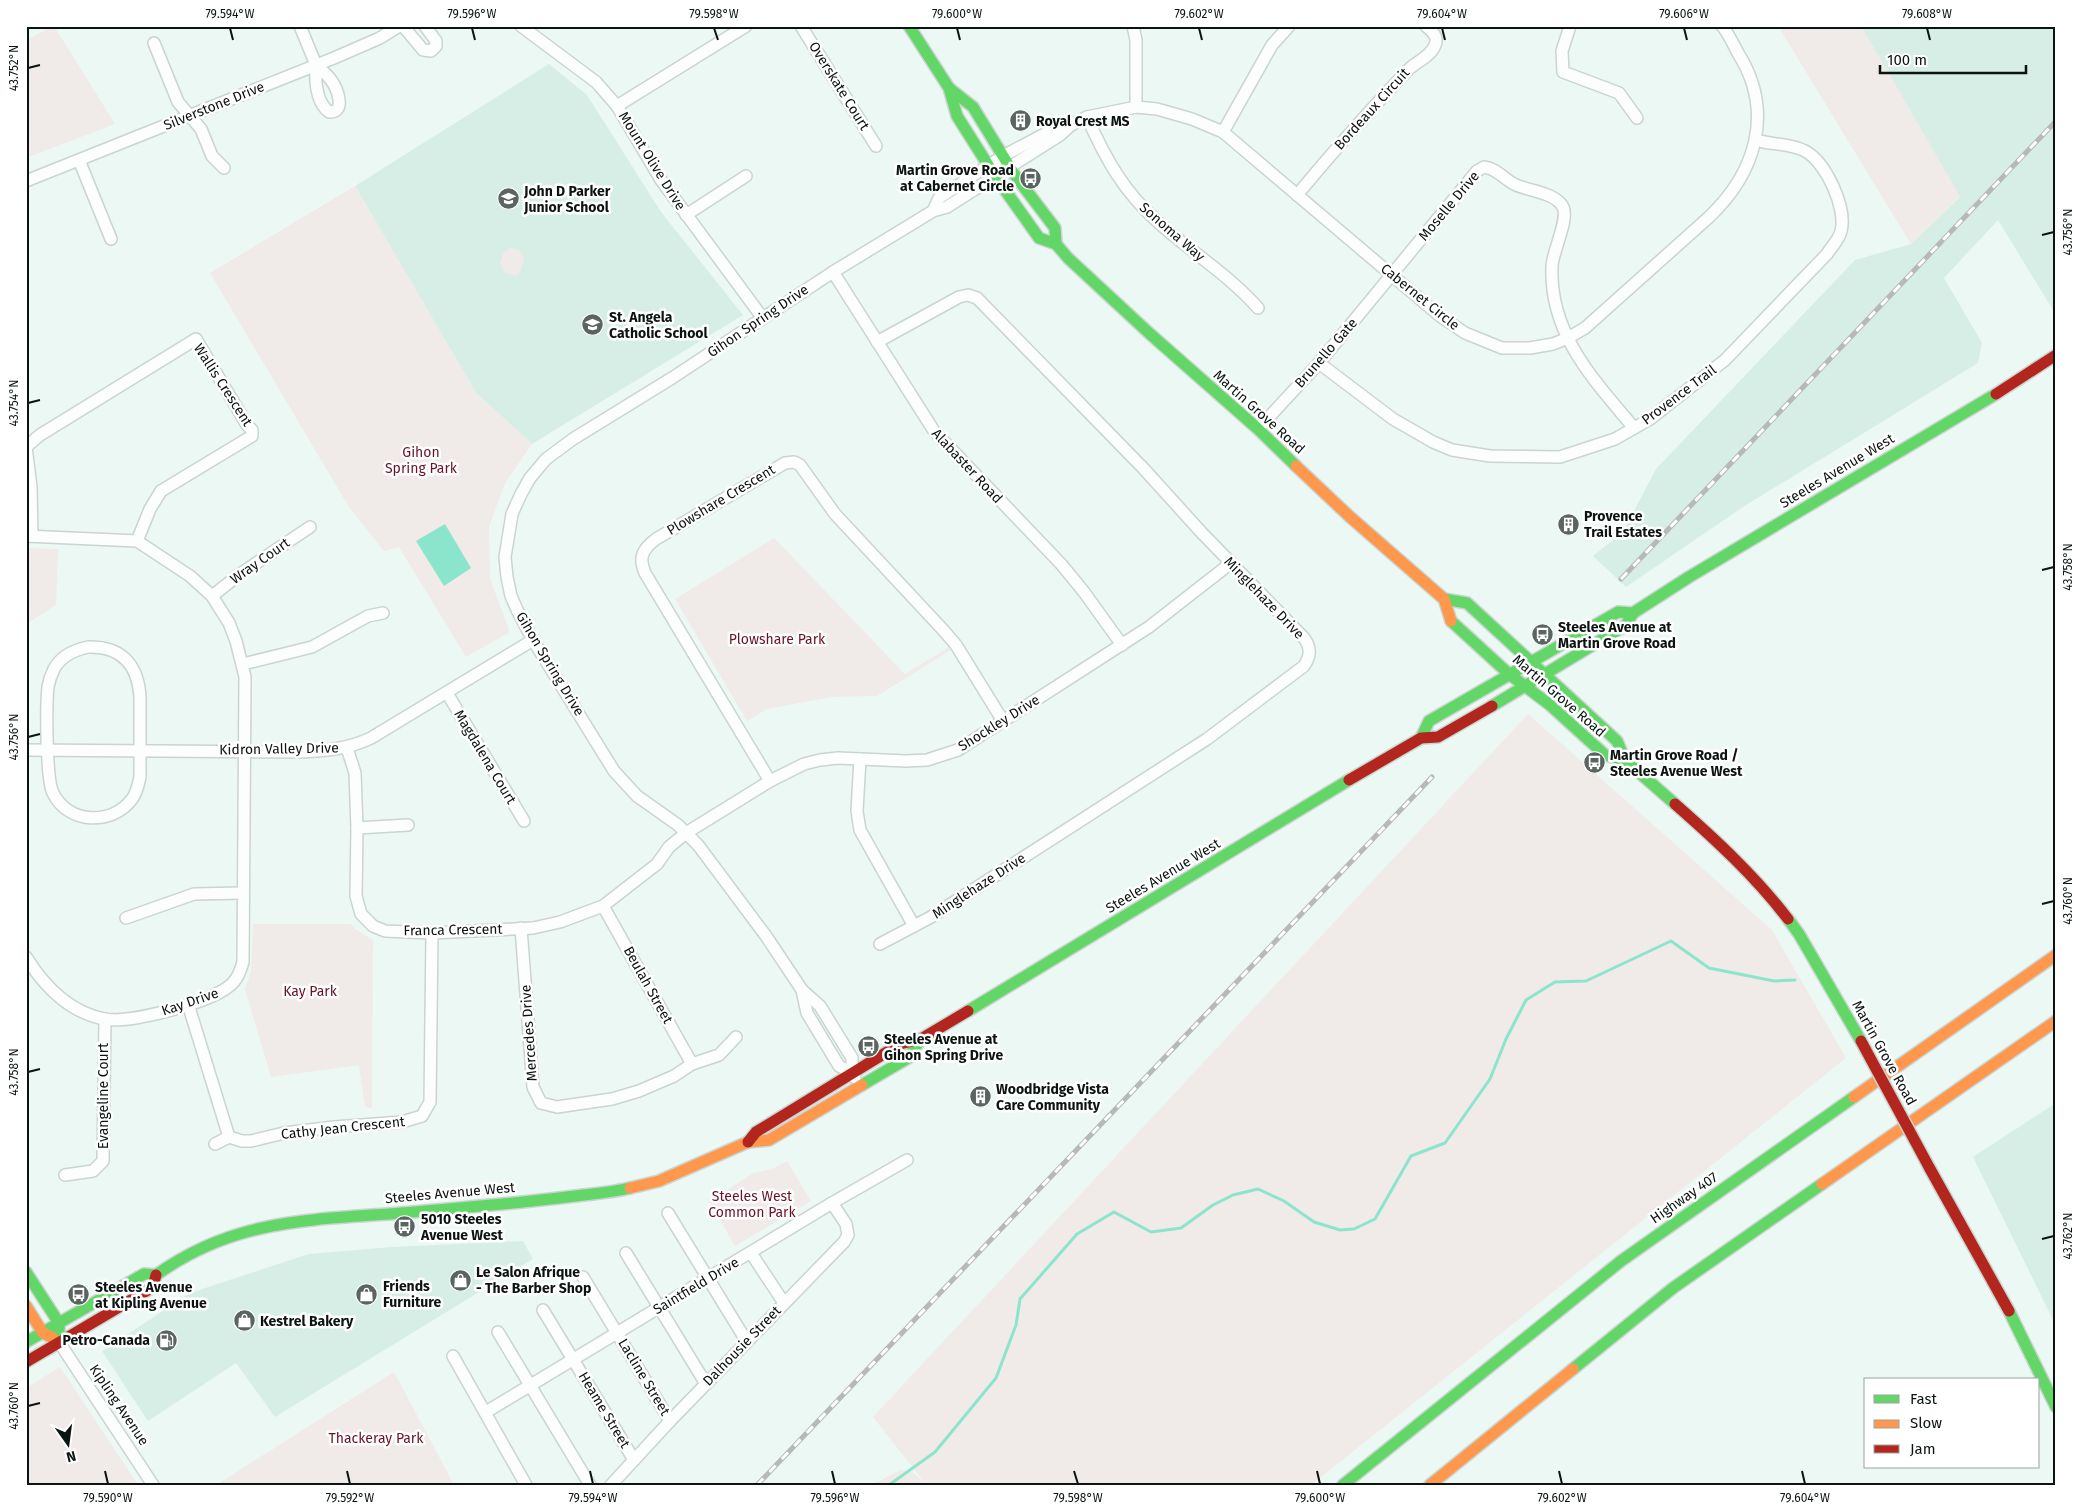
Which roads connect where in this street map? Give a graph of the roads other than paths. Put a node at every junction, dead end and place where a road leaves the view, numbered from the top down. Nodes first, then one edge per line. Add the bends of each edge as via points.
1 (300, 26) edge
2 (401, 26) edge
3 (425, 26) edge
4 (522, 26) edge
5 (746, 26) edge
6 (801, 26) edge
7 (909, 26) edge
8 (1133, 26) edge
9 (1289, 26) edge
10 (1426, 26) edge
11 (1570, 26) edge
12 (1722, 26) edge
13 (154, 43) dead end
14 (316, 65) junction
15 (949, 88) junction
16 (617, 106) junction
17 (1136, 107) junction
18 (190, 115) junction
19 (1087, 117) junction
20 (1637, 118) dead end
21 (1071, 125) junction
22 (1223, 132) junction
23 (1756, 140) junction
24 (876, 146) dead end
25 (1003, 156) junction
26 (79, 160) junction
27 (988, 165) junction
28 (1010, 167) junction
29 (224, 168) dead end
30 (746, 176) dead end
31 (995, 176) junction
32 (26, 180) edge
33 (1296, 195) junction
34 (933, 211) junction
35 (686, 215) junction
36 (111, 239) dead end
37 (1056, 244) junction
38 (833, 272) junction
39 (1392, 276) junction
40 (1258, 308) dead end
41 (762, 317) junction
42 (1568, 338) junction
43 (877, 342) junction
44 (2056, 355) edge
45 (1319, 363) junction
46 (1634, 428) junction
47 (1258, 429) junction
48 (310, 527) dead end
49 (29, 536) edge
50 (137, 541) junction
51 (1231, 563) junction
52 (212, 596) junction
53 (1444, 599) junction
54 (383, 613) dead end
55 (1633, 613) junction
56 (533, 640) junction
57 (1122, 645) junction
58 (1532, 661) junction
59 (243, 664) junction
60 (1509, 674) junction
61 (1546, 674) junction
62 (1524, 687) junction
63 (447, 693) junction
64 (1003, 721) junction
65 (1421, 738) junction
66 (347, 748) junction
67 (26, 750) edge
68 (49, 750) junction
69 (141, 751) junction
70 (245, 751) junction
71 (860, 759) junction
72 (1625, 760) junction
73 (770, 781) junction
74 (524, 821) dead end
75 (408, 825) dead end
76 (357, 828) junction
77 (686, 833) junction
78 (242, 893) junction
79 (603, 906) junction
80 (126, 918) dead end
81 (914, 926) junction
82 (521, 928) junction
83 (432, 933) junction
84 (880, 944) dead end
85 (2056, 955) edge
86 (26, 956) edge
87 (188, 1004) junction
88 (105, 1019) junction
89 (2056, 1021) edge
90 (736, 1037) dead end
91 (920, 1039) junction
92 (692, 1064) junction
93 (852, 1073) junction
94 (860, 1086) junction
95 (229, 1136) junction
96 (748, 1142) junction
97 (215, 1144) dead end
98 (907, 1160) dead end
99 (65, 1175) dead end
100 (832, 1203) junction
101 (668, 1213) dead end
102 (626, 1253) dead end
103 (751, 1253) junction
104 (26, 1272) edge
105 (156, 1275) junction
106 (583, 1277) dead end
107 (708, 1279) junction
108 (784, 1304) junction
109 (26, 1306) edge
110 (660, 1308) junction
111 (543, 1310) dead end
112 (59, 1323) junction
113 (498, 1332) dead end
114 (43, 1333) junction
115 (618, 1333) junction
116 (26, 1342) edge
117 (59, 1342) junction
118 (747, 1342) junction
119 (453, 1356) dead end
120 (574, 1360) junction
121 (26, 1362) edge
122 (706, 1384) junction
123 (530, 1386) junction
124 (2056, 1407) edge
125 (486, 1412) junction
126 (670, 1421) junction
127 (634, 1460) junction
128 (153, 1485) edge
129 (526, 1485) edge
130 (590, 1485) edge
131 (611, 1485) edge
132 (1343, 1485) edge
133 (1430, 1485) edge

1 - 14 street
2 - 3 street via 423,50 431,51 437,43
2 - 14 street, Silverstone Drive
4 - 16 street, Mount Olive Drive via 596,82
5 - 16 street
6 - 24 street, Overskate Court
7 - 15 main road, Martin Grove Road
8 - 17 street
9 - 22 street via 1272,45
10 - 33 street, Bordeaux Circuit via 1432,30 1436,40 1431,52 1414,63
11 - 20 street via 1562,51 1563,72 1619,94
12 - 23 street, Cabernet Circle via 1749,71 1758,129
13 - 18 street via 177,98
14 - 18 street, Silverstone Drive
15 - 25 main road, Martin Grove Road via 973,106
15 - 27 main road, Martin Grove Road via 957,116
16 - 35 street, Mount Olive Drive
17 - 19 street, Cabernet Circle
17 - 22 street, Cabernet Circle via 1168,112
18 - 26 street, Silverstone Drive
18 - 29 street via 212,156
19 - 21 street, Cabernet Circle
19 - 40 street, Sonoma Way via 1102,152 1132,196 1166,230
21 - 25 street, Cabernet Circle via 1056,128
21 - 28 street, Cabernet Circle
22 - 33 street, Cabernet Circle
23 - 42 street, Cabernet Circle via 1739,183 1721,206 1585,328
23 - 46 street, Provence Trail via 1795,147 1814,158 1827,175 1840,206 1839,235 1827,254 1725,360
25 - 27 street, Gihon Spring Drive
25 - 28 main road, Martin Grove Road
26 - 32 street, Silverstone Drive
26 - 36 street
27 - 31 main road, Martin Grove Road
27 - 34 street, Gihon Spring Drive via 939,198
28 - 31 street, Gihon Spring Drive
28 - 37 main road, Martin Grove Road via 1056,228
30 - 35 street
31 - 34 street, Gihon Spring Drive via 947,207
31 - 37 main road, Martin Grove Road via 1039,238
33 - 39 street, Cabernet Circle
34 - 38 street, Gihon Spring Drive
35 - 41 street, Mount Olive Drive
37 - 47 main road, Martin Grove Road via 1127,313
38 - 41 street, Gihon Spring Drive
38 - 43 street, Alabaster Road
39 - 42 street, Cabernet Circle via 1457,328 1502,348 1546,346
39 - 42 street, Moselle Drive via 1479,168 1492,168 1515,185 1553,198 1563,207 1565,216 1555,249 1552,281
39 - 45 street, Brunello Gate
41 - 56 street, Gihon Spring Drive via 672,378 572,439 546,459 530,478 512,514 505,557 511,596
42 - 46 street, Moselle Drive via 1579,361
43 - 51 street, Minglehaze Drive via 959,298 968,295 977,298
43 - 57 street, Alabaster Road via 934,431 1061,564
44 - 55 main road, Steeles Avenue West
45 - 46 street, Provence Trail via 1393,419 1452,450 1490,456 1560,457 1616,439
45 - 47 street, Brunello Gate
47 - 53 main road, Martin Grove Road via 1349,516
48 - 52 street, Wray Court
49 - 50 street
49 - 50 street, Wallis Crescent via 31,487 26,447 40,435 196,339 252,430 252,436 161,491 150,508
50 - 52 street, Kay Drive via 190,576
51 - 57 street, Shockley Drive via 1149,628
51 - 81 street, Minglehaze Drive via 1304,638 1310,651 1304,666 1207,739
52 - 59 street, Kay Drive via 229,624
53 - 58 main road, Martin Grove Road via 1467,602
53 - 60 main road, Martin Grove Road via 1451,621
54 - 59 street via 368,616 312,648
55 - 58 main road, Steeles Avenue West via 1618,612
55 - 61 main road, Steeles Avenue West via 1626,625
56 - 63 street, Kidron Valley Drive
56 - 77 street, Gihon Spring Drive via 624,784
57 - 64 street, Shockley Drive
58 - 60 main road, Steeles Avenue West
58 - 61 main road, Martin Grove Road
59 - 70 street, Kay Drive
60 - 62 main road, Martin Grove Road
60 - 65 main road, Steeles Avenue West via 1429,721
61 - 62 main road, Steeles Avenue West
61 - 72 main road, Martin Grove Road via 1618,740
62 - 65 main road, Steeles Avenue West via 1438,737
62 - 72 main road, Martin Grove Road via 1550,705 1605,755
63 - 66 street, Kidron Valley Drive via 371,738
63 - 74 street, Magdalena Court
64 - 71 street, Shockley Drive via 946,755 906,762
64 - 73 street, Plowshare Crescent via 956,645 835,514 800,465 786,463 656,539 641,556 645,573
65 - 91 main road, Steeles Avenue West
66 - 70 street, Kidron Valley Drive
66 - 76 street, Franca Crescent via 355,773
67 - 68 street, Kidron Valley Drive
68 - 69 street, Kidron Valley Drive
68 - 69 street via 50,783 59,802 76,815 95,819 113,814 133,798 140,778
68 - 69 street via 48,693 55,667 80,649 97,647 123,656 134,670 140,687
69 - 70 street, Kidron Valley Drive
70 - 78 street, Kay Drive
71 - 73 street, Shockley Drive via 820,760 804,764
71 - 81 street via 857,811 860,830
72 - 124 main road, Martin Grove Road, bridge via 1750,874 1780,907 1818,964 2020,1331
73 - 77 street, Shockley Drive
75 - 76 street
76 - 83 street, Franca Crescent via 356,896 361,914 373,926 385,931
77 - 79 street, Franca Crescent via 656,864
77 - 93 street, Gihon Spring Drive via 766,936 802,990 807,1014 838,1066
78 - 80 street via 194,894
78 - 87 street, Kay Drive via 243,962 235,981 219,993
79 - 82 street, Franca Crescent via 560,922
79 - 92 street, Beulah Street
81 - 84 street, Minglehaze Drive
82 - 83 street, Franca Crescent
82 - 92 street, Mercedes Drive via 533,1087 541,1104 557,1107 612,1099 674,1076
83 - 95 street, Cathy Jean Crescent via 430,1102 422,1116 402,1122 284,1133 242,1142
85 - 132 main road, Highway 407 via 1621,1261
86 - 88 street, Kay Drive via 62,1000
87 - 88 street, Kay Drive via 136,1018
87 - 95 street
88 - 99 street, Evangeline Court via 103,1161 93,1171
89 - 133 main road via 1673,1288
90 - 92 street, Mercedes Drive via 719,1055
91 - 93 main road, Steeles Avenue West via 900,1044
91 - 94 main road, Steeles Avenue West via 908,1058
93 - 94 street, Gihon Spring Drive
93 - 96 main road, Steeles Avenue West via 756,1132
94 - 96 main road, Steeles Avenue West via 769,1140
95 - 97 street
96 - 105 main road, Steeles Avenue West via 660,1181 623,1190 553,1200 267,1226 226,1237 180,1258
98 - 100 street, Saintfield Drive
100 - 103 street, Saintfield Drive
100 - 108 street, Dalhousie Street via 846,1224 848,1235
101 - 107 street
102 - 110 street
103 - 107 street, Saintfield Drive
103 - 108 street
104 - 112 main road
105 - 112 main road, Steeles Avenue West via 144,1274
105 - 117 main road, Steeles Avenue West via 153,1287
106 - 115 street, Lacline Street
107 - 110 street, Saintfield Drive
107 - 118 street
108 - 118 street, Dalhousie Street
109 - 114 main road, Kipling Avenue
110 - 115 street, Saintfield Drive
110 - 122 street
111 - 120 street, Heame Street
112 - 114 main road, Steeles Avenue West
112 - 117 main road
113 - 123 street
114 - 116 main road, Steeles Avenue West
114 - 117 main road, Kipling Avenue
115 - 120 street, Saintfield Drive
115 - 126 street, Lacline Street
117 - 121 main road, Steeles Avenue West
117 - 128 street, Kipling Avenue
118 - 122 street, Dalhousie Street
119 - 125 street
120 - 123 street, Saintfield Drive
120 - 127 street, Heame Street
122 - 126 street, Dalhousie Street
123 - 125 street, Saintfield Drive
123 - 130 street
125 - 129 street
126 - 127 street, Dalhousie Street
127 - 131 street, Dalhousie Street

